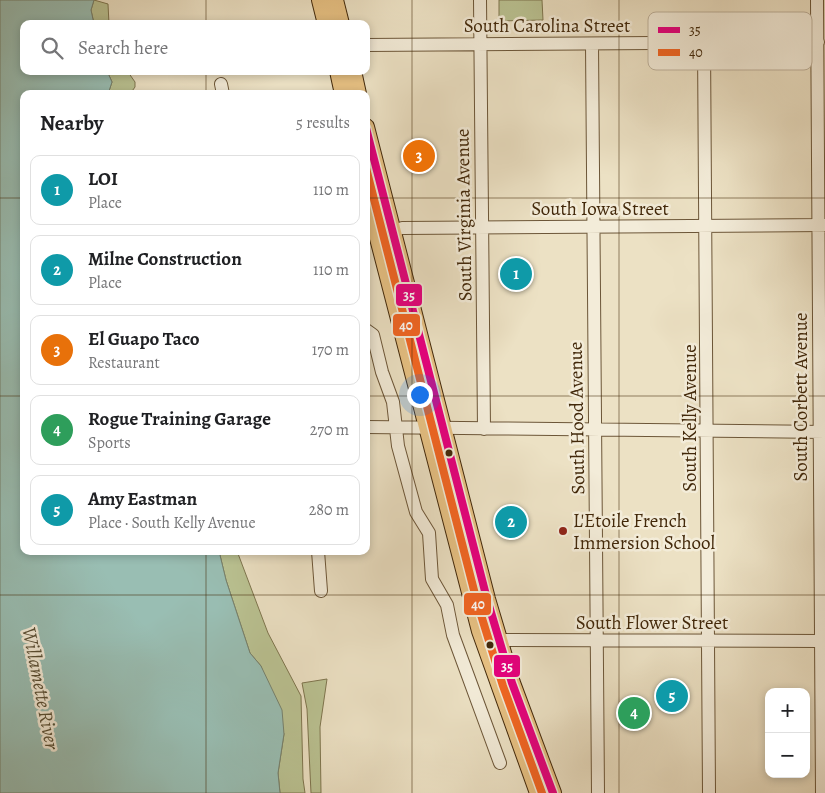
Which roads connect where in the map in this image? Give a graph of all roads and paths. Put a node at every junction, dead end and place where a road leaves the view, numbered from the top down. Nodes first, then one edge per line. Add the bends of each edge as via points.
1 (320, 0) edge
2 (335, 0) edge
3 (480, 0) edge
4 (817, 0) edge
5 (325, 20) edge
6 (340, 20) edge
7 (812, 42) edge
8 (818, 42) junction
9 (480, 44) junction
10 (592, 44) junction
11 (648, 44) edge
12 (370, 45) edge
13 (704, 70) edge
14 (339, 75) edge
15 (354, 75) edge
16 (342, 90) edge
17 (357, 90) edge
18 (370, 150) edge
19 (370, 201) edge
20 (822, 225) edge
21 (706, 226) junction
22 (593, 227) junction
23 (481, 228) junction
24 (385, 234) junction
25 (370, 333) edge
26 (370, 427) edge
27 (395, 428) junction
28 (437, 429) junction
29 (484, 429) junction
30 (594, 430) junction
31 (707, 431) junction
32 (822, 432) edge
33 (318, 555) edge
34 (321, 590) dead end
35 (597, 641) junction
36 (821, 641) junction
37 (492, 642) junction
38 (708, 642) junction
39 (500, 763) dead end
40 (538, 793) edge
41 (554, 793) edge
42 (598, 793) edge
43 (709, 793) edge
44 (822, 793) edge

1 - 5 main road
2 - 6 main road
3 - 9 street, South Virginia Avenue
4 - 8 street, South Corbett Avenue
7 - 8 street, South Carolina Street
8 - 20 street, South Corbett Avenue
9 - 10 street, South Carolina Street
9 - 12 street, South Carolina Street
9 - 23 street, South Virginia Avenue
10 - 11 street, South Carolina Street
10 - 22 street, South Hood Avenue
13 - 21 street, South Kelly Avenue
14 - 16 main road
15 - 17 main road
18 - 24 main road
19 - 24 main road
20 - 21 street, South Iowa Street
20 - 32 street, South Corbett Avenue
21 - 22 street, South Iowa Street
21 - 31 street, South Kelly Avenue
22 - 23 street, South Iowa Street
22 - 30 street, South Hood Avenue
23 - 24 street, South Iowa Street via 402,228
23 - 29 street, South Virginia Avenue
24 - 28 main road
25 - 27 street via 393,402
26 - 27 street
27 - 28 street
27 - 39 street via 416,512 429,533 432,579 447,605 453,635
28 - 29 street
28 - 37 main road via 476,561
29 - 30 street
30 - 31 street
30 - 35 street, South Hood Avenue
31 - 32 street
31 - 38 street, South Kelly Avenue
32 - 36 street, South Corbett Avenue
33 - 34 street
35 - 37 street, South Flower Street
35 - 38 street, South Flower Street
35 - 42 street, South Hood Avenue
36 - 38 street, South Flower Street
36 - 44 street, South Corbett Avenue
37 - 40 main road
37 - 41 main road
38 - 43 street, South Kelly Avenue

